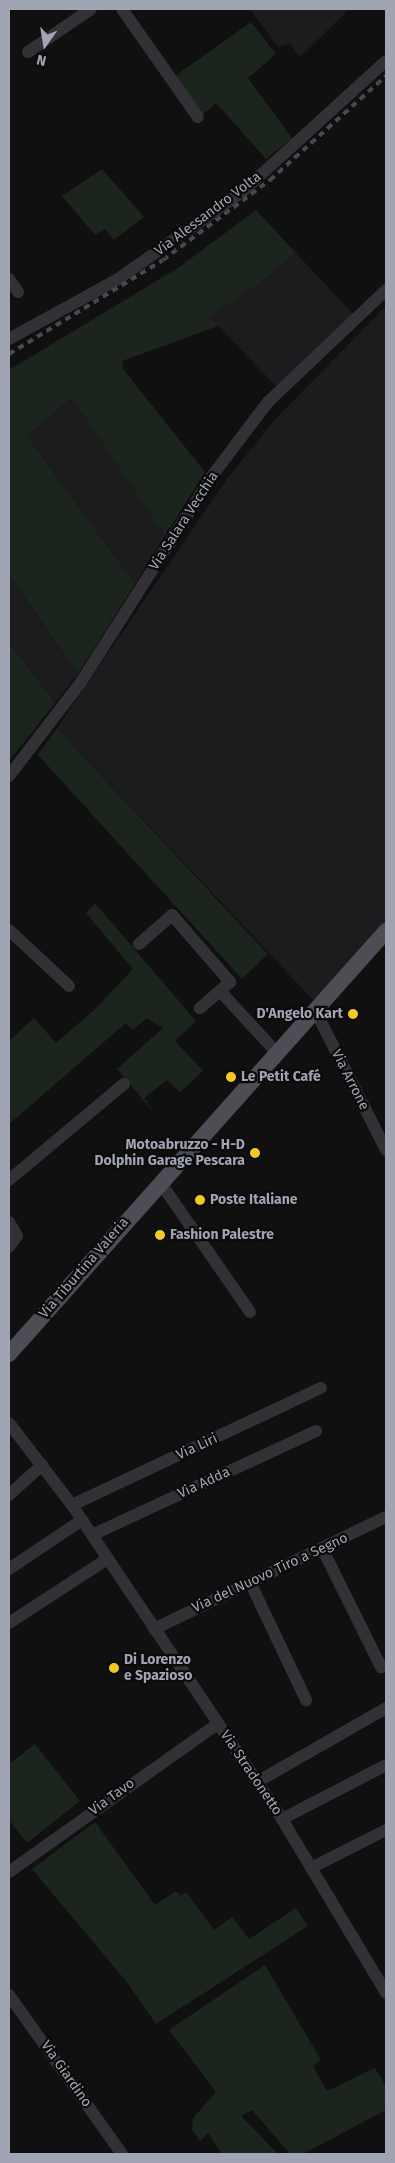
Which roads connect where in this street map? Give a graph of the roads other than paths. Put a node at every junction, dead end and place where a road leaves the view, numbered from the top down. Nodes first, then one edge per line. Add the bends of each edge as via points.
1 (91, 9) edge
2 (122, 9) edge
3 (28, 52) dead end
4 (386, 61) edge
5 (198, 117) dead end
6 (9, 279) edge
7 (386, 290) edge
8 (18, 292) dead end
9 (9, 338) edge
10 (9, 776) edge
11 (9, 930) edge
12 (386, 931) edge
13 (139, 944) dead end
14 (69, 986) dead end
15 (220, 992) junction
16 (200, 1008) dead end
17 (314, 1010) junction
18 (276, 1052) junction
19 (124, 1084) dead end
20 (386, 1150) edge
21 (9, 1180) edge
22 (160, 1182) junction
23 (9, 1222) edge
24 (9, 1247) edge
25 (250, 1312) dead end
26 (9, 1354) edge
27 (322, 1388) dead end
28 (9, 1423) edge
29 (316, 1431) dead end
30 (42, 1465) junction
31 (9, 1495) edge
32 (72, 1505) junction
33 (386, 1517) edge
34 (82, 1520) junction
35 (92, 1535) junction
36 (323, 1550) junction
37 (107, 1559) junction
38 (9, 1569) edge
39 (250, 1582) junction
40 (9, 1623) edge
41 (154, 1629) junction
42 (381, 1667) dead end
43 (306, 1700) dead end
44 (386, 1708) edge
45 (217, 1724) junction
46 (386, 1765) edge
47 (257, 1782) junction
48 (282, 1819) junction
49 (386, 1830) edge
50 (311, 1868) junction
51 (9, 1872) edge
52 (381, 1974) edge
53 (386, 1993) edge
54 (9, 1995) edge
55 (122, 2154) edge

1 - 3 street
2 - 5 street
4 - 9 street, Via Alessandro Volta via 243,191 118,279
6 - 8 street
7 - 10 street, Via Salara Vecchia via 268,402 212,476 81,682
11 - 14 street
12 - 17 main road, Via Tiburtina Valeria
13 - 15 street via 172,915 230,982
15 - 16 street
15 - 18 street
17 - 18 main road, Via Tiburtina Valeria
17 - 20 street, Via Arrone
18 - 22 main road, Via Tiburtina Valeria
19 - 21 street
22 - 25 street
22 - 26 main road, Via Tiburtina Valeria
23 - 24 street via 17,1236
27 - 32 street, Via Liri
28 - 30 street, Via Stradonetto
29 - 35 street, Via Adda
30 - 31 street
30 - 32 street, Via Stradonetto
32 - 34 street, Via Stradonetto
33 - 36 street, Via del Nuovo Tiro a Segno
34 - 35 street, Via Stradonetto
34 - 38 street
35 - 37 street, Via Stradonetto
36 - 39 street, Via del Nuovo Tiro a Segno
36 - 42 street
37 - 40 street
37 - 41 street, Via Stradonetto
39 - 41 street, Via del Nuovo Tiro a Segno
39 - 43 street
41 - 45 street, Via Stradonetto
44 - 47 street
45 - 47 street, Via Stradonetto
45 - 51 street, Via Tavo
46 - 48 street
47 - 48 street, Via Stradonetto
48 - 50 street, Via Stradonetto
49 - 50 street
50 - 52 street, Via Stradonetto
52 - 53 street, Via Stradonetto
54 - 55 street, Via Giardino

